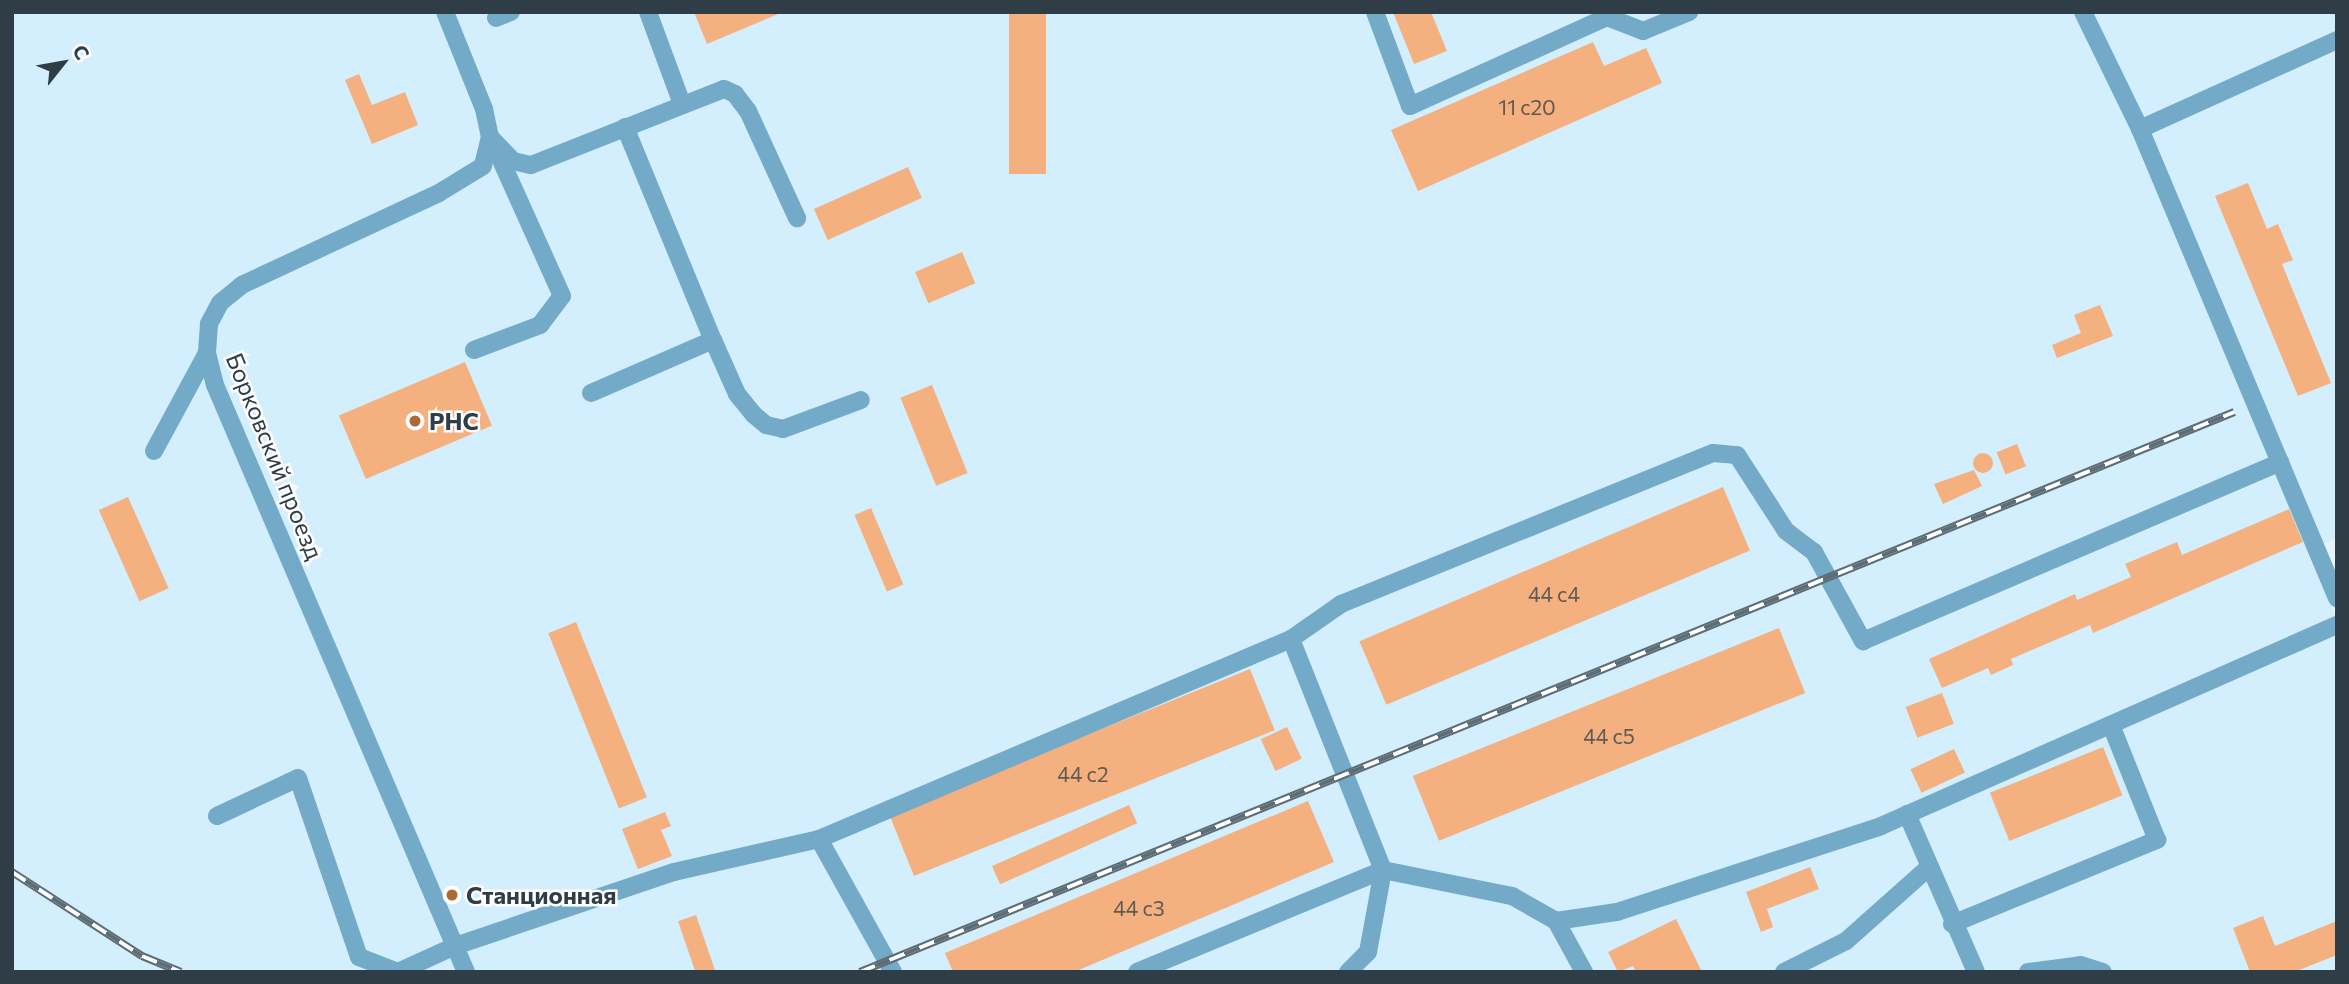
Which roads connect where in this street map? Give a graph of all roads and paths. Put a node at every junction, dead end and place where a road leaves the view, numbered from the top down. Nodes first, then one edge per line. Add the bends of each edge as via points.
1 (445, 12) edge
2 (648, 12) edge
3 (1374, 12) edge
4 (1689, 12) edge
5 (2083, 12) edge
6 (2337, 40) edge
7 (682, 104) junction
8 (625, 127) junction
9 (2140, 129) junction
10 (490, 137) junction
11 (797, 218) dead end
12 (713, 340) junction
13 (474, 350) dead end
14 (207, 353) junction
15 (591, 393) dead end
16 (861, 400) dead end
17 (154, 451) dead end
18 (2280, 462) junction
19 (2337, 598) edge
20 (2337, 625) edge
21 (1291, 639) junction
22 (2111, 724) junction
23 (1907, 814) junction
24 (217, 816) dead end
25 (819, 839) junction
26 (1929, 867) junction
27 (1383, 870) junction
28 (1556, 921) junction
29 (1952, 924) junction
30 (455, 946) junction
31 (1967, 970) edge
32 (466, 972) edge
33 (893, 972) edge
34 (1137, 972) edge
35 (1348, 972) edge
36 (1584, 972) edge
37 (1784, 972) edge
38 (2028, 972) edge
39 (2103, 972) edge

1 - 10 street via 484,108
2 - 7 street
3 - 4 street via 1410,106 1607,17 1643,31
5 - 9 street
6 - 9 street
7 - 8 street
7 - 11 street via 724,89 742,100
8 - 10 street via 531,165 513,161
8 - 12 street
9 - 18 street
10 - 13 street via 562,296 540,325
10 - 14 street, Борковский проезд via 488,157 476,174 242,285 220,303 209,324
12 - 15 street
12 - 16 street via 737,394 766,425 783,429
14 - 17 street
14 - 30 street, Борковский проезд via 215,385
18 - 19 street
18 - 21 street via 1863,641 1814,552 1786,531 1737,455 1713,453 1341,604
20 - 22 street
21 - 25 street
21 - 27 street
22 - 23 street
22 - 29 street via 2157,840
23 - 26 street
23 - 28 street via 1617,912
24 - 30 street via 298,778 359,957 398,972
25 - 30 street via 674,873
25 - 33 street
26 - 29 street
26 - 37 street via 1846,941
27 - 28 street via 1512,896
27 - 34 street
27 - 35 street via 1368,952
28 - 36 street
29 - 31 street
30 - 32 street, Борковский проезд
38 - 39 street via 2081,965

